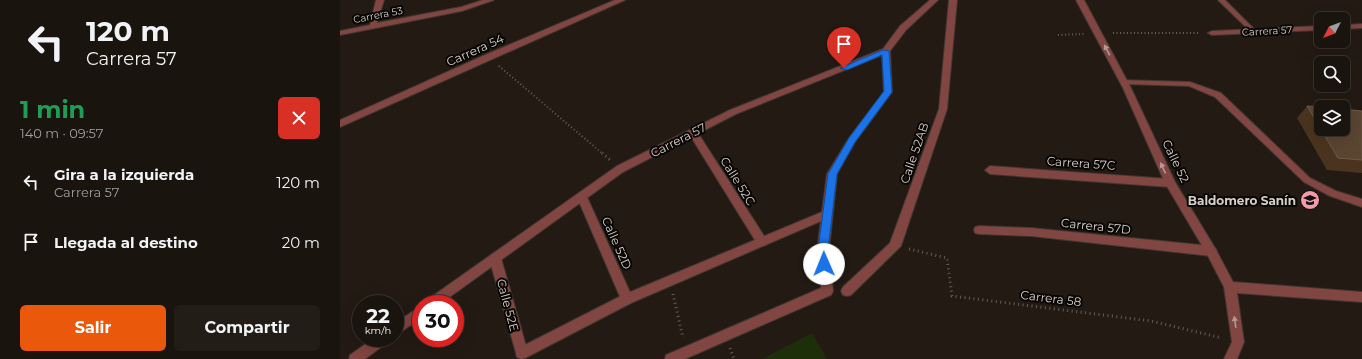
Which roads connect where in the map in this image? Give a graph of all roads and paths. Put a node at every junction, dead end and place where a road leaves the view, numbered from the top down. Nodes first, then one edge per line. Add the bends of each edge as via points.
1 (380, 0) edge
2 (490, 0) edge
3 (621, 0) edge
4 (934, 0) edge
5 (953, 0) edge
6 (1080, 0) edge
7 (1221, 0) edge
8 (471, 3) edge
9 (605, 3) edge
10 (373, 26) junction
11 (1362, 26) edge
12 (1350, 27) edge
13 (1314, 28) edge
14 (1254, 32) junction
15 (340, 33) edge
16 (1098, 33) junction
17 (1212, 33) joint
18 (1058, 35) dead end
19 (886, 51) junction
20 (488, 57) junction
21 (1124, 82) junction
22 (340, 124) edge
23 (693, 132) junction
24 (620, 169) junction
25 (990, 170) dead end
26 (1170, 183) junction
27 (582, 197) junction
28 (1362, 203) edge
29 (828, 214) junction
30 (979, 230) dead end
31 (762, 242) junction
32 (895, 246) junction
33 (1211, 251) junction
34 (495, 258) junction
35 (670, 280) junction
36 (1230, 287) junction
37 (847, 291) dead end
38 (444, 295) edge
39 (1362, 297) edge
40 (627, 299) junction
41 (1238, 342) junction
42 (372, 347) edge
43 (686, 352) junction
44 (355, 359) edge
45 (671, 359) edge
46 (1230, 359) edge

1 - 10 street
2 - 8 street, Carrera 53
3 - 9 street, Carrera 54
4 - 19 street via 903,28
5 - 32 street, Calle 52AB via 943,109
6 - 16 street, Calle 52
7 - 14 lane
8 - 10 street, Carrera 53
9 - 20 street, Carrera 54
10 - 15 street, Carrera 53
11 - 12 street
13 - 14 street, Carrera 57
14 - 17 street, Carrera 57
16 - 17 path
16 - 18 path
21 -> 16 street, Calle 52
19 - 23 street, Carrera 57 via 733,112
19 - 29 street via 888,92 852,140 832,174
20 - 22 street, Carrera 54
20 - 24 path
26 -> 21 street, Calle 52
21 - 28 lane via 1190,84 1218,95 1308,180 1333,194
23 - 24 street, Carrera 57
23 - 31 street, Calle 52C
24 - 27 street, Carrera 57
25 - 26 street, Carrera 57C
26 - 33 street, Calle 52
27 - 34 street, Carrera 57
27 - 40 street, Calle 52D
29 - 31 street
29 - 43 street via 823,250 827,291
30 - 33 street, Carrera 57D via 1031,232
31 - 35 street
32 - 37 street, Calle 52AB
32 - 41 path, Carrera 58 via 947,258 952,296 1151,321
33 - 36 street, Calle 52
34 - 38 street, Carrera 57
34 - 40 street, Calle 52E via 522,353
35 - 40 street
35 - 43 path
36 - 39 street
41 -> 36 street, Calle 52
41 - 46 street
42 - 44 street
43 - 45 street

